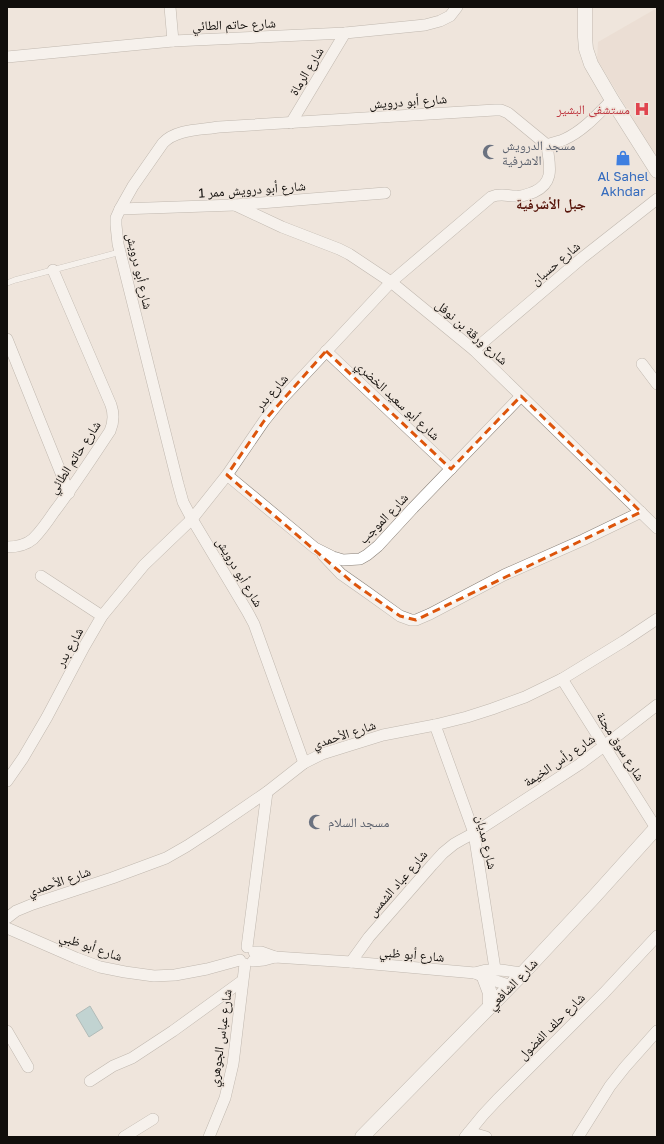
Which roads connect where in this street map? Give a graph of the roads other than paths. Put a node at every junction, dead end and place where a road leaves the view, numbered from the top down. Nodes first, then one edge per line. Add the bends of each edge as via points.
1 (170, 7) edge
2 (457, 7) edge
3 (585, 7) edge
4 (345, 33) junction
5 (172, 41) junction
6 (7, 57) edge
7 (612, 100) junction
8 (291, 123) junction
9 (547, 145) junction
10 (657, 171) edge
11 (385, 193) dead end
12 (657, 199) edge
13 (235, 205) junction
14 (120, 209) junction
15 (120, 252) junction
16 (53, 270) junction
17 (391, 282) junction
18 (7, 283) edge
19 (7, 339) edge
20 (474, 350) junction
21 (326, 351) junction
22 (642, 364) dead end
23 (657, 384) edge
24 (521, 396) junction
25 (451, 469) junction
26 (227, 475) junction
27 (69, 493) junction
28 (641, 512) junction
29 (192, 519) junction
30 (657, 528) edge
31 (7, 548) edge
32 (315, 548) junction
33 (41, 576) dead end
34 (102, 616) junction
35 (657, 619) edge
36 (562, 679) junction
37 (657, 705) edge
38 (435, 725) junction
39 (604, 746) junction
40 (304, 763) junction
41 (7, 781) edge
42 (267, 792) junction
43 (656, 827) edge
44 (474, 833) junction
45 (7, 918) edge
46 (7, 928) edge
47 (657, 936) edge
48 (248, 957) junction
49 (351, 962) junction
50 (495, 969) junction
51 (523, 973) junction
52 (480, 975) junction
53 (242, 981) junction
54 (511, 986) junction
55 (490, 1008) junction
56 (7, 1031) edge
57 (657, 1031) edge
58 (28, 1067) dead end
59 (90, 1081) dead end
60 (153, 1119) dead end
61 (467, 1134) edge
62 (124, 1137) edge
63 (209, 1137) edge
64 (362, 1137) edge
65 (486, 1137) edge
66 (578, 1137) edge

1 - 5 street
2 - 4 street, شارع حاتم الطائي via 450,16 425,25
3 - 7 street via 586,49
4 - 5 street, شارع حاتم الطائي
4 - 8 street, شارع الرماة
5 - 6 street, شارع حاتم الطائي
7 - 9 street via 583,128 564,140
7 - 10 street
8 - 9 street, شارع أبو درويش via 501,110
8 - 14 street, شارع أبو درويش via 219,127 185,132 167,138
9 - 17 street, شارع بدر via 550,172 542,187 517,197 501,194 491,197
11 - 13 street, شارع أبو درويش ممر 1
12 - 20 street, شارع حسبان via 582,258
13 - 14 street, شارع أبو درويش ممر 1
13 - 17 street, شارع ورقة بن نوفل via 339,249
14 - 15 street, شارع أبو درويش via 116,224
15 - 16 lane
15 - 29 street, شارع أبو درويش via 178,484
16 - 18 lane
16 - 27 street, شارع حاتم الطائي via 114,415 110,431
17 - 20 street, شارع ورقة بن نوفل
17 - 21 street, شارع بدر
19 - 27 street
20 - 24 street, شارع ورقة بن نوفل
21 - 25 street, شارع أبو سعيد الخضري
21 - 26 street, شارع بدر via 264,421
22 - 23 street
24 - 25 street, شارع الموجب
24 - 28 street, شارع ورقة بن نوفل
25 - 32 street, شارع الموجب via 367,555 360,559 343,560
26 - 29 street, شارع بدر
26 - 32 street, شارع الموجب
27 - 31 street, شارع حاتم الطائي via 32,540
28 - 30 street, شارع ورقة بن نوفل
28 - 32 street via 504,575 416,620 400,616 353,583
29 - 34 street, شارع بدر via 144,565
29 - 40 street, شارع أبو درويش via 254,624
33 - 34 street
34 - 41 street, شارع بدر via 44,722
35 - 36 street, شارع الأحمدي
36 - 38 street, شارع الأحمدي via 499,707
36 - 39 street, شارع سوق مجنة
37 - 39 street, شارع رأس الخيمة
38 - 40 street, شارع الأحمدي via 383,735 322,754
38 - 44 street, شارع مديان
39 - 43 street, شارع سوق مجنة
39 - 44 street, شارع رأس الخيمة
40 - 42 street, شارع الأحمدي
42 - 45 street, شارع الأحمدي via 166,858 33,904
42 - 48 street, شارع عباس الجوهري
43 - 51 street, شارع الشافعي
44 - 49 street, شارع عباد الشمس via 448,849 432,865 369,937
44 - 50 street, شارع مديان
46 - 48 street, شارع أبو ظبي via 100,967 154,976 207,969
47 - 61 street, شارع حلف الفضول
48 - 49 street, شارع أبو ظبي via 261,952 275,958
48 - 53 street, شارع عباس الجوهري
49 - 52 street, شارع أبو ظبي
50 - 51 street, شارع أبو ظبي
50 - 52 street, شارع أبو ظبي via 485,970
51 - 54 street, شارع الشافعي
52 - 54 street, شارع أبو ظبي
52 - 55 street via 490,993
53 - 59 street via 132,1058 113,1066
53 - 63 street, شارع عباس الجوهري via 233,1064 225,1098
54 - 55 street, شارع الشافعي
55 - 64 street, شارع الشافعي
56 - 58 street
57 - 66 street via 610,1086
60 - 62 street
61 - 65 street

